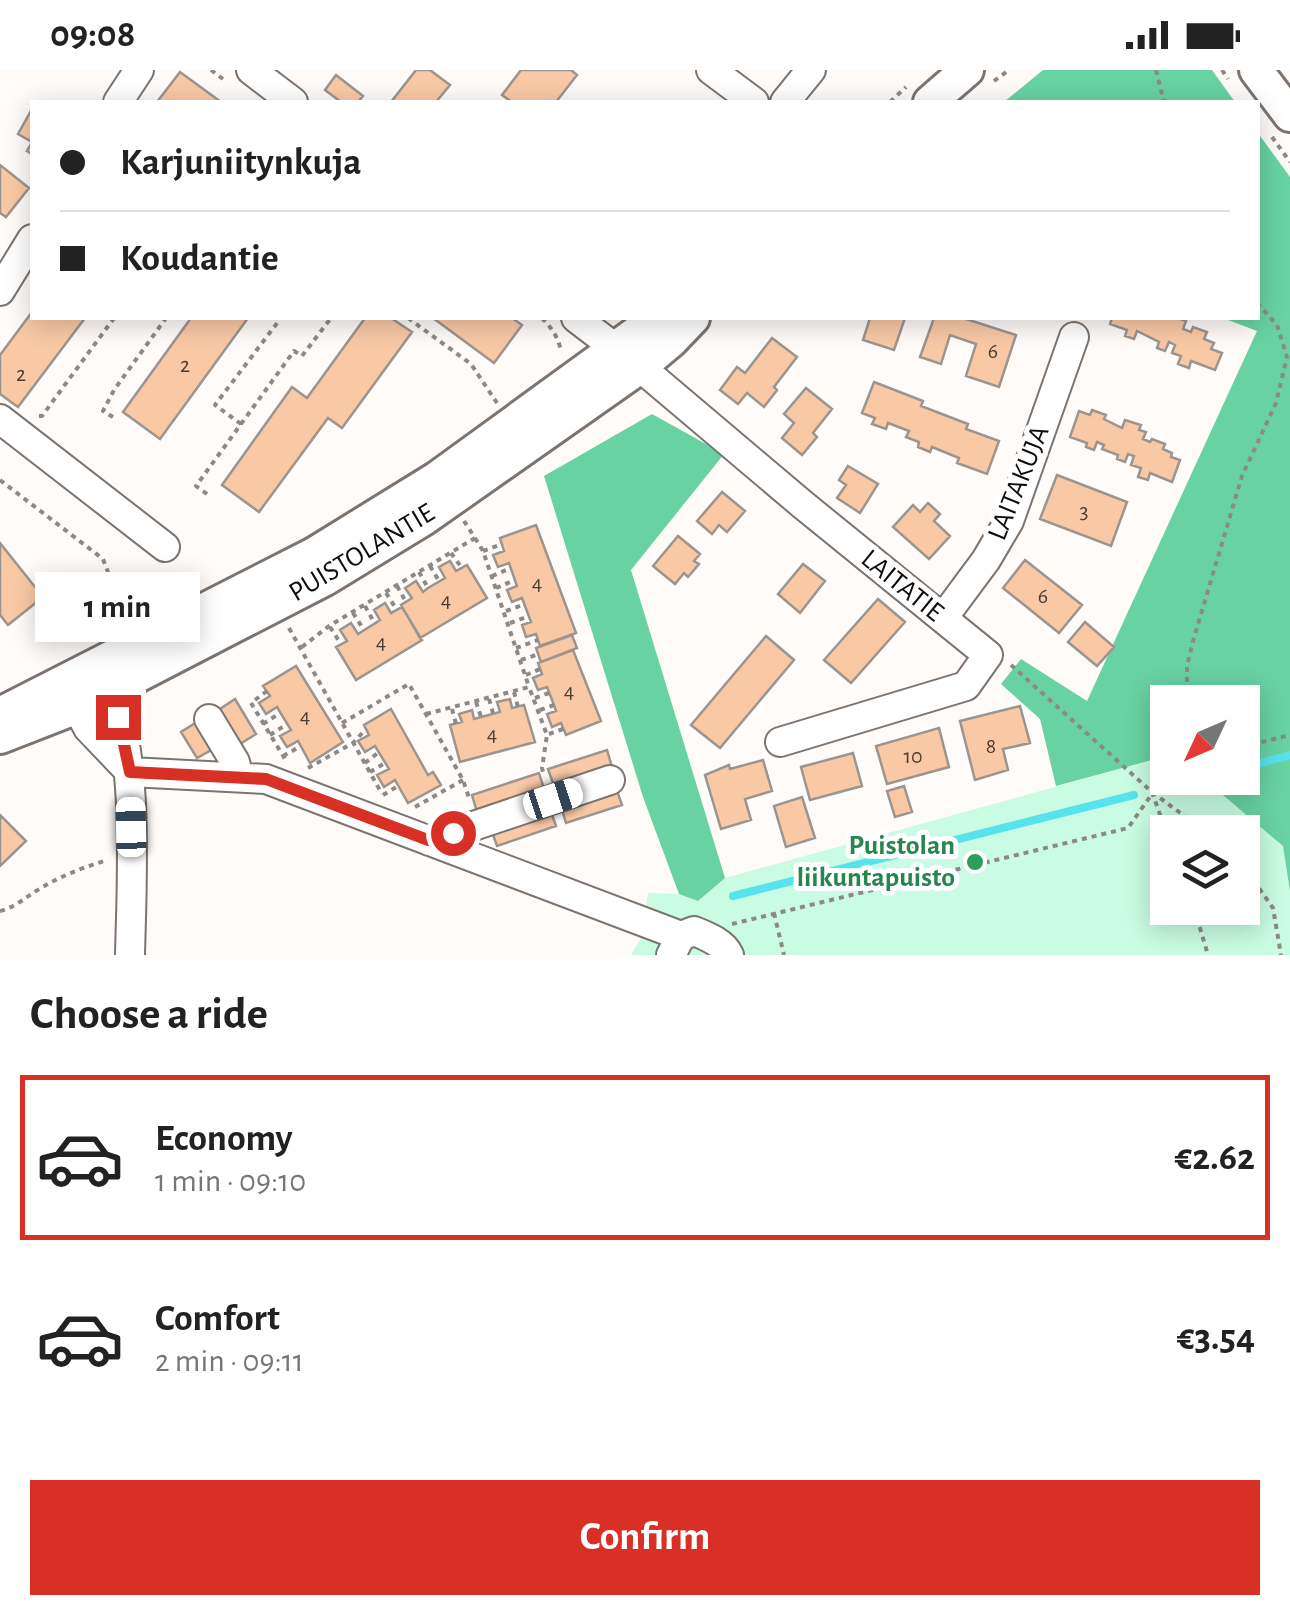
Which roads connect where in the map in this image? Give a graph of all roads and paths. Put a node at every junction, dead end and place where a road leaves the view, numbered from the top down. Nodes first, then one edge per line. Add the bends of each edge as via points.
1 (139, 70) edge
2 (251, 70) edge
3 (811, 70) edge
4 (967, 70) edge
5 (1156, 70) edge
6 (1256, 70) edge
7 (724, 74) edge
8 (119, 100) edge
9 (290, 100) edge
10 (752, 100) edge
11 (786, 100) edge
12 (932, 100) edge
13 (1164, 100) edge
14 (1279, 124) edge
15 (1290, 162) edge
16 (30, 242) edge
17 (0, 291) edge
18 (1260, 306) edge
19 (113, 320) edge
20 (165, 320) edge
21 (280, 320) edge
22 (329, 320) edge
23 (411, 320) edge
24 (544, 320) edge
25 (579, 320) edge
26 (656, 320) edge
27 (691, 320) edge
28 (1074, 337) dead end
29 (628, 357) junction
30 (562, 362) dead end
31 (500, 407) dead end
32 (113, 418) dead end
33 (7, 424) edge
34 (241, 424) junction
35 (0, 480) edge
36 (207, 494) dead end
37 (462, 517) dead end
38 (476, 538) junction
39 (502, 544) dead end
40 (165, 548) dead end
41 (483, 551) junction
42 (451, 553) junction
43 (430, 566) junction
44 (462, 568) dead end
45 (511, 568) dead end
46 (418, 572) junction
47 (492, 576) junction
48 (515, 580) dead end
49 (440, 582) dead end
50 (397, 586) junction
51 (428, 588) dead end
52 (496, 588) junction
53 (385, 592) junction
54 (406, 602) dead end
55 (524, 604) dead end
56 (364, 605) junction
57 (396, 610) dead end
58 (352, 612) junction
59 (504, 612) junction
60 (529, 616) dead end
61 (943, 618) junction
62 (284, 620) dead end
63 (375, 624) dead end
64 (508, 624) junction
65 (329, 626) junction
66 (129, 629) dead end
67 (364, 630) dead end
68 (538, 640) dead end
69 (341, 644) dead end
70 (516, 648) junction
71 (300, 649) junction
72 (536, 655) dead end
73 (988, 656) junction
74 (520, 660) junction
75 (540, 669) dead end
76 (525, 675) junction
77 (1186, 685) edge
78 (529, 687) junction
79 (267, 691) dead end
80 (513, 691) junction
81 (87, 692) junction
82 (549, 693) dead end
83 (488, 698) junction
84 (534, 698) junction
85 (476, 702) junction
86 (554, 705) dead end
87 (518, 706) dead end
88 (451, 708) junction
89 (538, 711) junction
90 (280, 713) dead end
91 (0, 714) edge
92 (426, 714) junction
93 (494, 714) dead end
94 (481, 717) dead end
95 (209, 719) dead end
96 (342, 723) junction
97 (263, 724) junction
98 (287, 724) dead end
99 (456, 724) dead end
100 (366, 729) dead end
101 (564, 729) dead end
102 (270, 734) junction
103 (547, 735) junction
104 (1290, 735) edge
105 (0, 737) edge
106 (780, 742) dead end
107 (1260, 742) edge
108 (354, 744) junction
109 (301, 746) dead end
110 (379, 752) dead end
111 (283, 756) junction
112 (365, 763) junction
113 (386, 763) dead end
114 (289, 766) dead end
115 (130, 772) junction
116 (370, 772) junction
117 (295, 775) dead end
118 (239, 777) junction
119 (463, 780) junction
120 (610, 780) dead end
121 (398, 786) dead end
122 (1150, 790) edge
123 (1150, 795) edge
124 (1156, 795) edge
125 (383, 796) junction
126 (553, 799) junction
127 (389, 807) dead end
128 (412, 809) dead end
129 (1183, 815) edge
130 (478, 825) junction
131 (428, 840) junction
132 (132, 854) junction
133 (1260, 890) edge
134 (0, 911) edge
135 (774, 913) junction
136 (1199, 925) edge
137 (676, 946) edge
138 (721, 947) edge
139 (130, 955) edge
140 (784, 955) edge
141 (1208, 955) edge
142 (1281, 955) edge

1 - 8 street
2 - 9 street
3 - 11 street
4 - 12 main road
5 - 13 path
6 - 14 main road
7 - 10 street
14 - 15 path
16 - 17 street
18 - 77 path via 1277,325 1287,357 1276,403 1242,476
19 - 33 path via 42,416 27,414
20 - 32 path via 114,390 103,412
21 - 34 path via 215,405
22 - 34 path via 302,356 294,351
23 - 31 path via 471,364
24 - 30 path via 560,344
25 - 29 street, LAITATIE
26 - 29 main road, PUISTOLANTIE
27 - 29 main road, PUISTOLANTIE via 671,341
28 - 61 street, LAITAKUJA via 1009,521
29 - 61 street, LAITATIE
29 - 81 main road, PUISTOLANTIE via 425,518 342,569
33 - 40 street
34 - 36 path via 196,486
35 - 66 path via 103,559
37 - 38 path
38 - 41 path
38 - 42 path
39 - 41 path
41 - 47 path
42 - 43 path
42 - 44 path
43 - 46 path
43 - 49 path
45 - 47 path
46 - 50 path
46 - 51 path
47 - 52 path
48 - 52 path
50 - 53 path
50 - 54 path
52 - 59 path
53 - 56 path
53 - 57 path
55 - 59 path
56 - 58 path
56 - 63 path
58 - 65 path
58 - 67 path
59 - 64 path
60 - 64 path
61 - 73 street, LAITATIE
62 - 71 path
64 - 70 path
65 - 69 path
65 - 71 path
68 - 70 path
70 - 74 path
71 - 96 path
72 - 74 path
73 - 106 street via 966,686
73 - 122 path via 1010,665
74 - 76 path
75 - 76 path
76 - 78 path
78 - 80 path
78 - 84 path
79 - 97 path via 251,703
80 - 83 path
80 - 87 path
81 - 91 main road, PUISTOLANTIE
81 - 105 main road, PUISTOLANTIE via 37,724
81 - 115 street via 88,728
82 - 84 path
83 - 85 path
83 - 93 path
84 - 89 path
85 - 88 path
85 - 94 path
86 - 89 path
88 - 92 path
88 - 99 path
89 - 103 path
90 - 97 path
92 - 96 path via 409,684
92 - 119 path
95 - 118 street
96 - 108 path
97 - 102 path
98 - 102 path
100 - 108 path
101 - 103 path
102 - 111 path
103 - 126 path via 542,768
104 - 107 path
108 - 112 path
108 - 117 path
109 - 111 path
110 - 112 path
111 - 114 path
112 - 116 path
113 - 116 path
115 - 118 street
115 - 132 street
116 - 125 path
118 - 131 street via 291,786
119 - 128 path
119 - 130 path
120 - 126 street
121 - 125 path
123 - 135 path via 1128,828
124 - 129 path
125 - 127 path
126 - 130 street
130 - 131 street
131 - 137 street
132 - 134 path via 78,868
132 - 139 street
133 - 142 path via 1273,908
135 - 138 path via 733,923
135 - 140 path
136 - 141 path
137 - 138 street via 694,931

